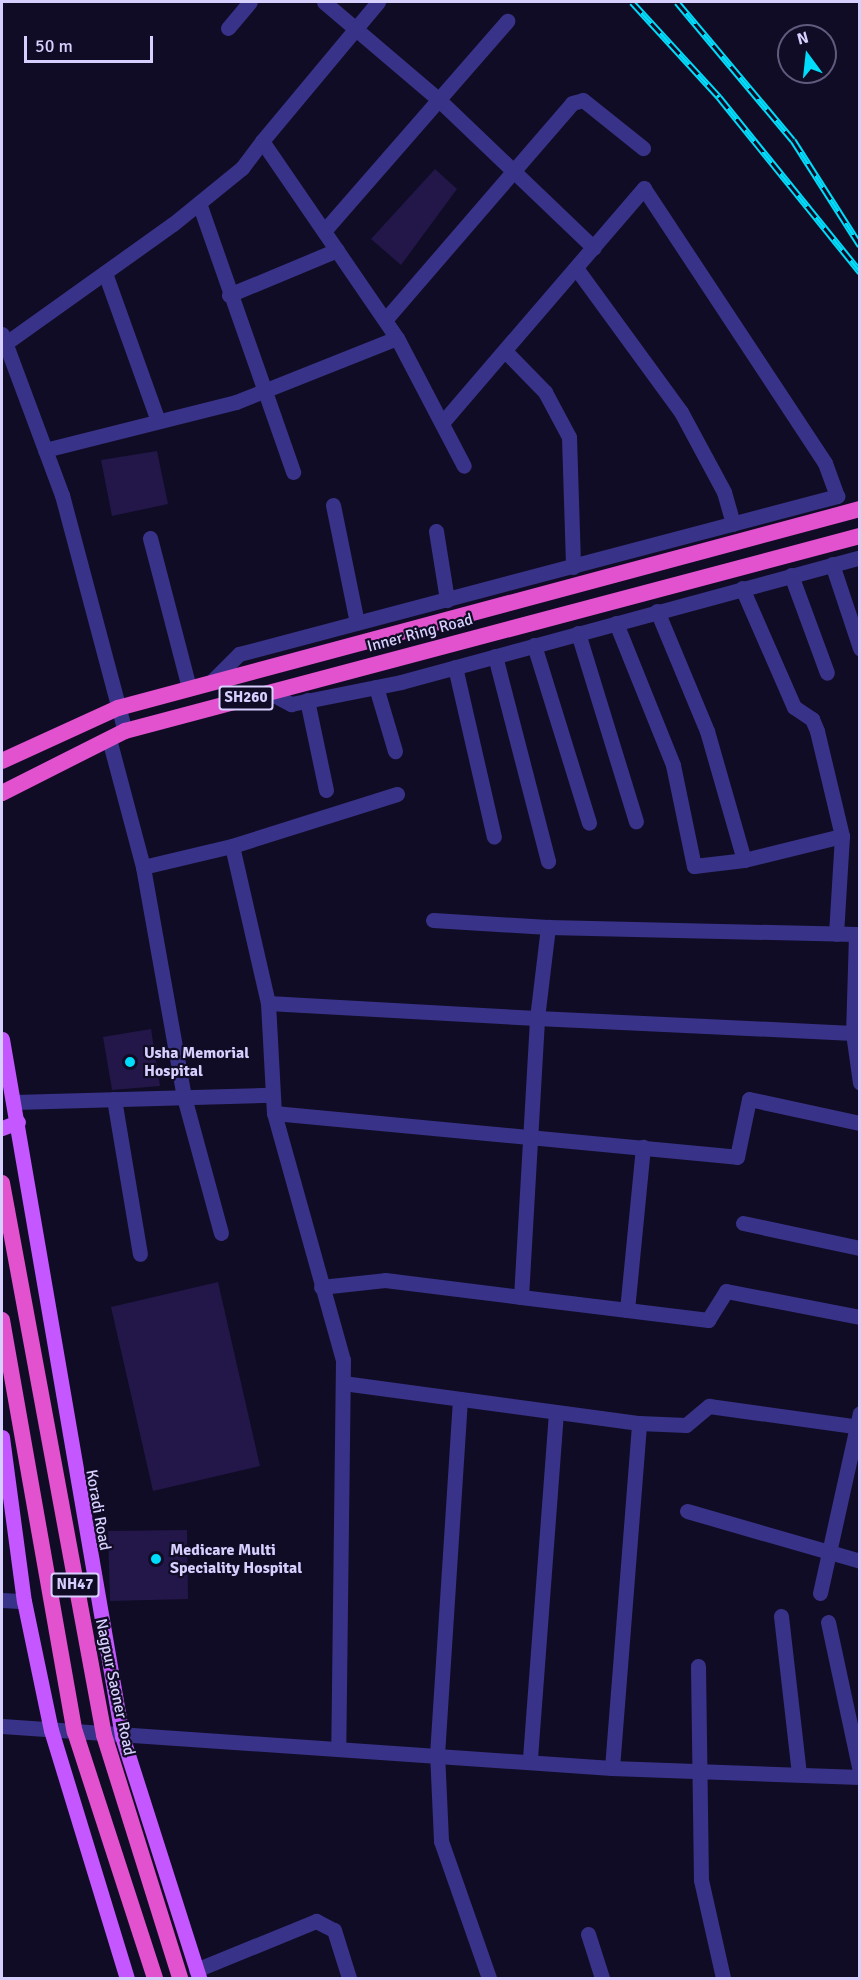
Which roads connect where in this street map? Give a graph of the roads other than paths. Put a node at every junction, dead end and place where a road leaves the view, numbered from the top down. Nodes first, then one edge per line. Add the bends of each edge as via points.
1 (250, 2) edge
2 (324, 2) edge
3 (378, 2) edge
4 (507, 21) dead end
5 (357, 26) junction
6 (228, 28) dead end
7 (438, 100) junction
8 (262, 141) junction
9 (643, 148) dead end
10 (512, 170) junction
11 (200, 203) junction
12 (324, 231) junction
13 (594, 248) junction
14 (337, 250) junction
15 (576, 268) junction
16 (105, 273) junction
17 (229, 296) junction
18 (385, 320) junction
19 (397, 338) junction
20 (4, 339) edge
21 (506, 352) junction
22 (264, 392) junction
23 (158, 422) junction
24 (442, 423) junction
25 (45, 450) junction
26 (464, 466) dead end
27 (293, 472) dead end
28 (333, 505) dead end
29 (860, 509) edge
30 (733, 524) junction
31 (436, 531) dead end
32 (860, 536) edge
33 (150, 538) dead end
34 (860, 556) edge
35 (831, 564) junction
36 (573, 567) junction
37 (791, 575) junction
38 (742, 588) junction
39 (447, 600) junction
40 (657, 611) junction
41 (357, 623) junction
42 (616, 623) junction
43 (578, 633) junction
44 (534, 645) junction
45 (860, 648) edge
46 (495, 656) junction
47 (455, 667) junction
48 (827, 673) dead end
49 (211, 682) junction
50 (376, 687) junction
51 (189, 688) junction
52 (268, 692) junction
53 (307, 700) junction
54 (118, 708) junction
55 (126, 731) junction
56 (109, 739) junction
57 (395, 751) dead end
58 (2, 761) edge
59 (326, 790) dead end
60 (2, 793) edge
61 (397, 794) dead end
62 (636, 821) dead end
63 (589, 823) dead end
64 (842, 836) junction
65 (494, 837) dead end
66 (232, 846) junction
67 (744, 860) junction
68 (548, 861) dead end
69 (143, 867) junction
70 (433, 920) dead end
71 (548, 927) junction
72 (858, 933) edge
73 (836, 934) junction
74 (268, 1003) junction
75 (537, 1017) junction
76 (853, 1033) junction
77 (2, 1039) edge
78 (859, 1076) edge
79 (271, 1095) junction
80 (184, 1097) junction
81 (114, 1099) junction
82 (14, 1102) junction
83 (274, 1113) junction
84 (18, 1122) junction
85 (860, 1123) edge
86 (2, 1128) edge
87 (531, 1136) junction
88 (643, 1147) junction
89 (2, 1183) edge
90 (743, 1223) dead end
91 (221, 1233) dead end
92 (860, 1248) edge
93 (140, 1254) dead end
94 (321, 1287) junction
95 (522, 1297) junction
96 (627, 1310) junction
97 (860, 1317) edge
98 (2, 1320) edge
99 (343, 1383) junction
100 (460, 1399) junction
101 (556, 1413) junction
102 (859, 1422) edge
103 (639, 1423) junction
104 (2, 1437) edge
105 (687, 1511) dead end
106 (829, 1555) junction
107 (860, 1561) edge
108 (819, 1593) dead end
109 (2, 1600) edge
110 (24, 1601) junction
111 (781, 1617) dead end
112 (828, 1622) dead end
113 (698, 1666) dead end
114 (2, 1726) edge
115 (51, 1730) junction
116 (122, 1736) junction
117 (338, 1748) junction
118 (437, 1752) junction
119 (530, 1758) junction
120 (612, 1768) junction
121 (699, 1770) junction
122 (860, 1771) edge
123 (799, 1774) junction
124 (860, 1777) edge
125 (588, 1934) dead end
126 (197, 1974) edge
127 (128, 1978) edge
128 (155, 1978) edge
129 (180, 1978) edge
130 (349, 1978) edge
131 (489, 1978) edge
132 (602, 1978) edge
133 (723, 1978) edge

1 - 6 street
2 - 5 street
3 - 5 street
4 - 7 street
5 - 7 street
5 - 8 street
7 - 10 street
7 - 12 street
8 - 11 street via 242,168
8 - 12 street
9 - 10 street via 583,100 572,103
10 - 13 street
10 - 18 street
11 - 16 street
11 - 17 street
12 - 14 street
13 - 15 street
13 - 30 street via 644,189 825,463 837,496
14 - 17 street
14 - 18 street
15 - 21 street
15 - 30 street via 681,412 724,492
16 - 20 street
16 - 23 street
17 - 22 street
18 - 19 street
19 - 22 street
19 - 24 street
20 - 25 street
21 - 24 street
21 - 36 street via 544,392 569,437
22 - 23 street
22 - 27 street
23 - 25 street
24 - 26 street
25 - 54 street
28 - 41 street
29 - 49 highway, Inner Ring Road / SH260
30 - 36 street
31 - 39 street
32 - 52 highway, Inner Ring Road / SH260
33 - 51 street
34 - 35 street
35 - 37 street
35 - 45 street
36 - 39 street
37 - 38 street
37 - 48 street
38 - 40 street
38 - 64 street via 794,707 812,719 818,731
39 - 41 street
40 - 42 street
40 - 67 street via 707,731
41 - 49 street via 239,654
42 - 43 street
42 - 67 street via 673,765 694,866
43 - 44 street
43 - 62 street
44 - 46 street
44 - 63 street
46 - 47 street
46 - 68 street
47 - 50 street
47 - 65 street
49 - 51 highway, Inner Ring Road / SH260
50 - 53 street
50 - 57 street
51 - 54 highway, Inner Ring Road / SH260
52 - 53 street via 291,704
52 - 55 highway, Inner Ring Road / SH260
53 - 59 street
54 - 55 street
54 - 58 highway, Inner Ring Road / SH260
55 - 56 highway, Inner Ring Road / SH260
56 - 60 highway, Inner Ring Road / SH260
56 - 69 street
61 - 66 street
64 - 67 street
64 - 73 street
66 - 69 street
66 - 74 street
69 - 80 street
70 - 71 street
71 - 73 street
71 - 75 street
72 - 73 street
72 - 76 street
74 - 75 street
74 - 79 street
75 - 76 street
75 - 87 street
76 - 78 street
77 - 82 main road, Koradi Road / NH47
79 - 80 street
79 - 83 street
80 - 81 street
80 - 91 street
81 - 82 street
81 - 93 street
82 - 84 main road, Koradi Road / NH47
83 - 87 street
83 - 94 street
84 - 86 main road
84 - 116 main road, Koradi Road / NH47 via 78,1506
85 - 88 street via 749,1100 737,1156
87 - 88 street
87 - 95 street
88 - 96 street
89 - 129 highway, Nagpur Saoner Road / NH47, bridge via 104,1735
90 - 92 street
94 - 95 street via 385,1280
94 - 99 street via 343,1360
95 - 96 street
96 - 97 street via 708,1320 726,1291
98 - 128 highway, NH47, bridge via 75,1732
99 - 100 street
99 - 117 street
100 - 101 street
100 - 118 street
101 - 103 street
101 - 119 street
102 - 103 street via 709,1406 686,1425
102 - 106 street
103 - 120 street
104 - 110 main road
105 - 106 street
106 - 107 street
106 - 108 street
109 - 110 street
110 - 115 main road
111 - 123 street
112 - 122 street
113 - 121 street
114 - 115 street
115 - 116 street
115 - 127 main road
116 - 117 street
116 - 126 main road, Koradi Road / NH47
117 - 118 street
118 - 119 street
118 - 131 street via 441,1840
119 - 120 street
120 - 121 street
121 - 123 street
121 - 133 street via 701,1880
123 - 124 street
125 - 132 street
126 - 130 street via 316,1921 334,1930

